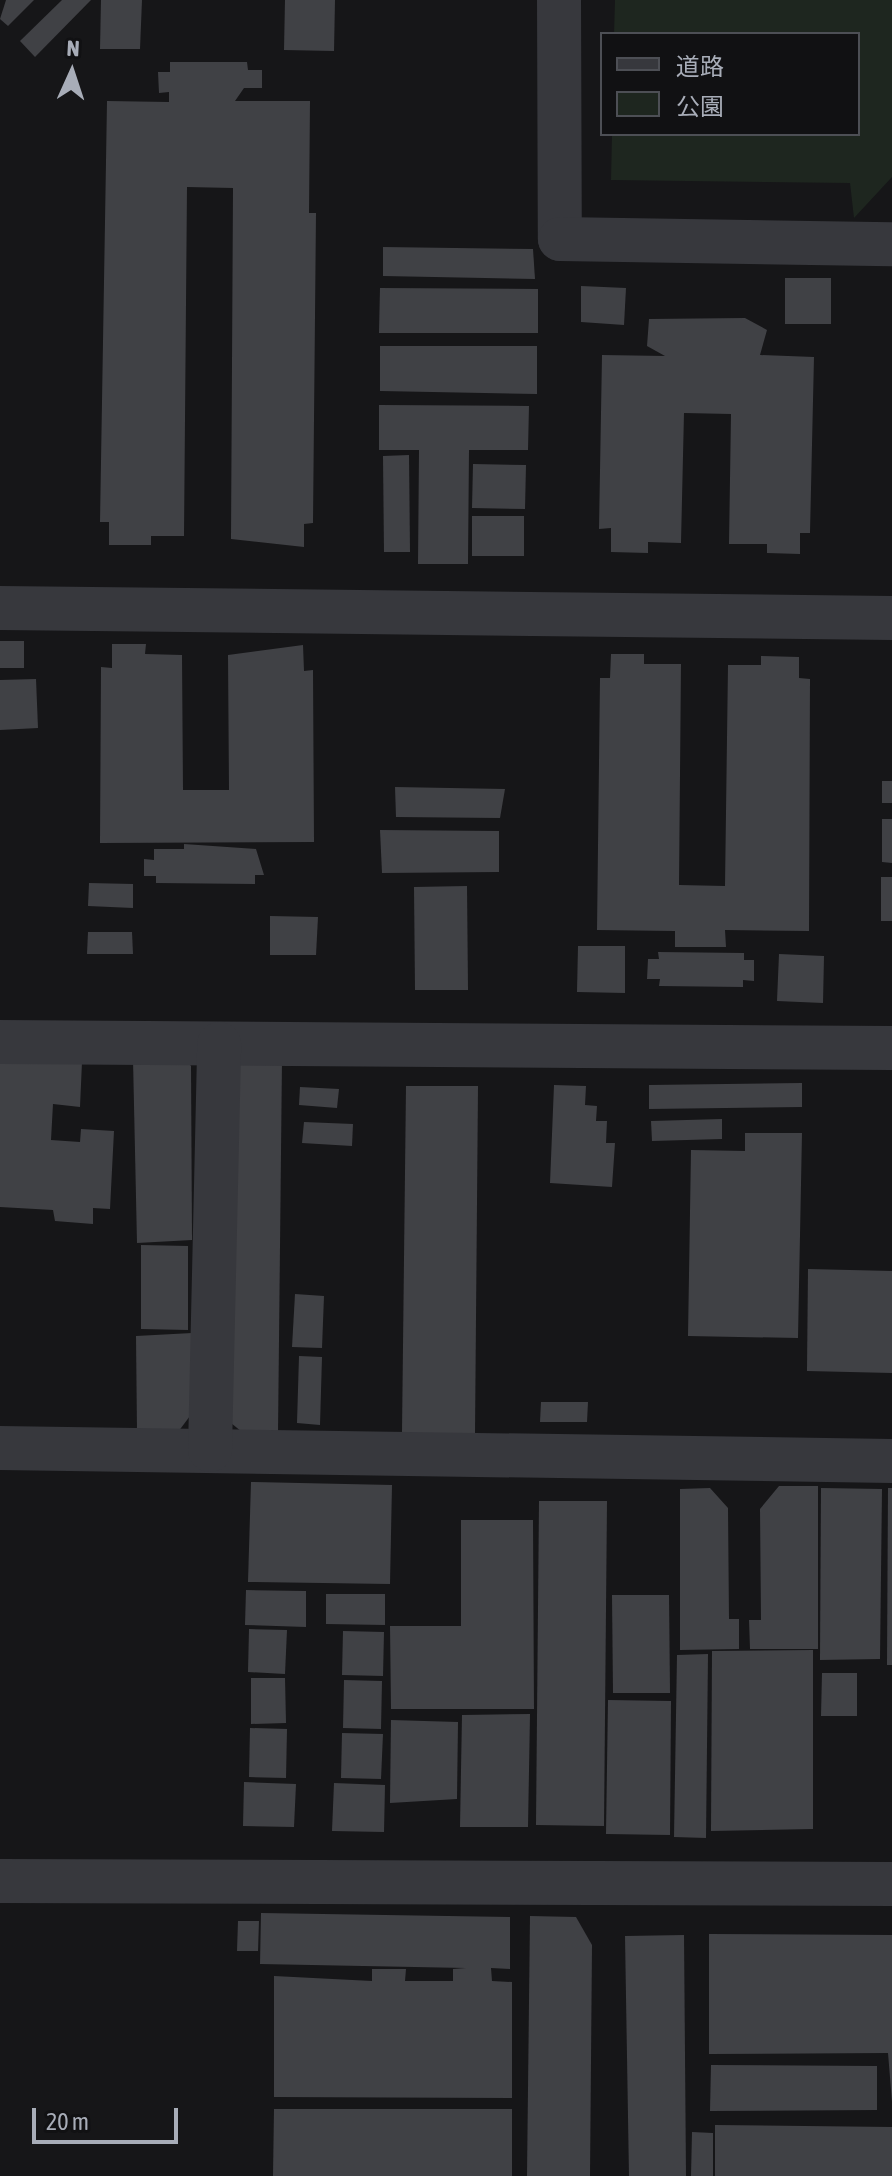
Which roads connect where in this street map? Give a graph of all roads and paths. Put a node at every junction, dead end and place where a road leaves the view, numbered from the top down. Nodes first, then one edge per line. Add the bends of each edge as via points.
1 (559, 0) edge
2 (892, 244) edge
3 (0, 608) edge
4 (892, 618) edge
5 (0, 1042) edge
6 (219, 1044) junction
7 (892, 1048) edge
8 (0, 1448) edge
9 (210, 1450) junction
10 (892, 1461) edge
11 (0, 1881) edge
12 (892, 1884) edge

1 - 2 street via 560,239
3 - 4 street
5 - 6 street
6 - 7 street
6 - 9 street
8 - 9 street
9 - 10 street
11 - 12 street

